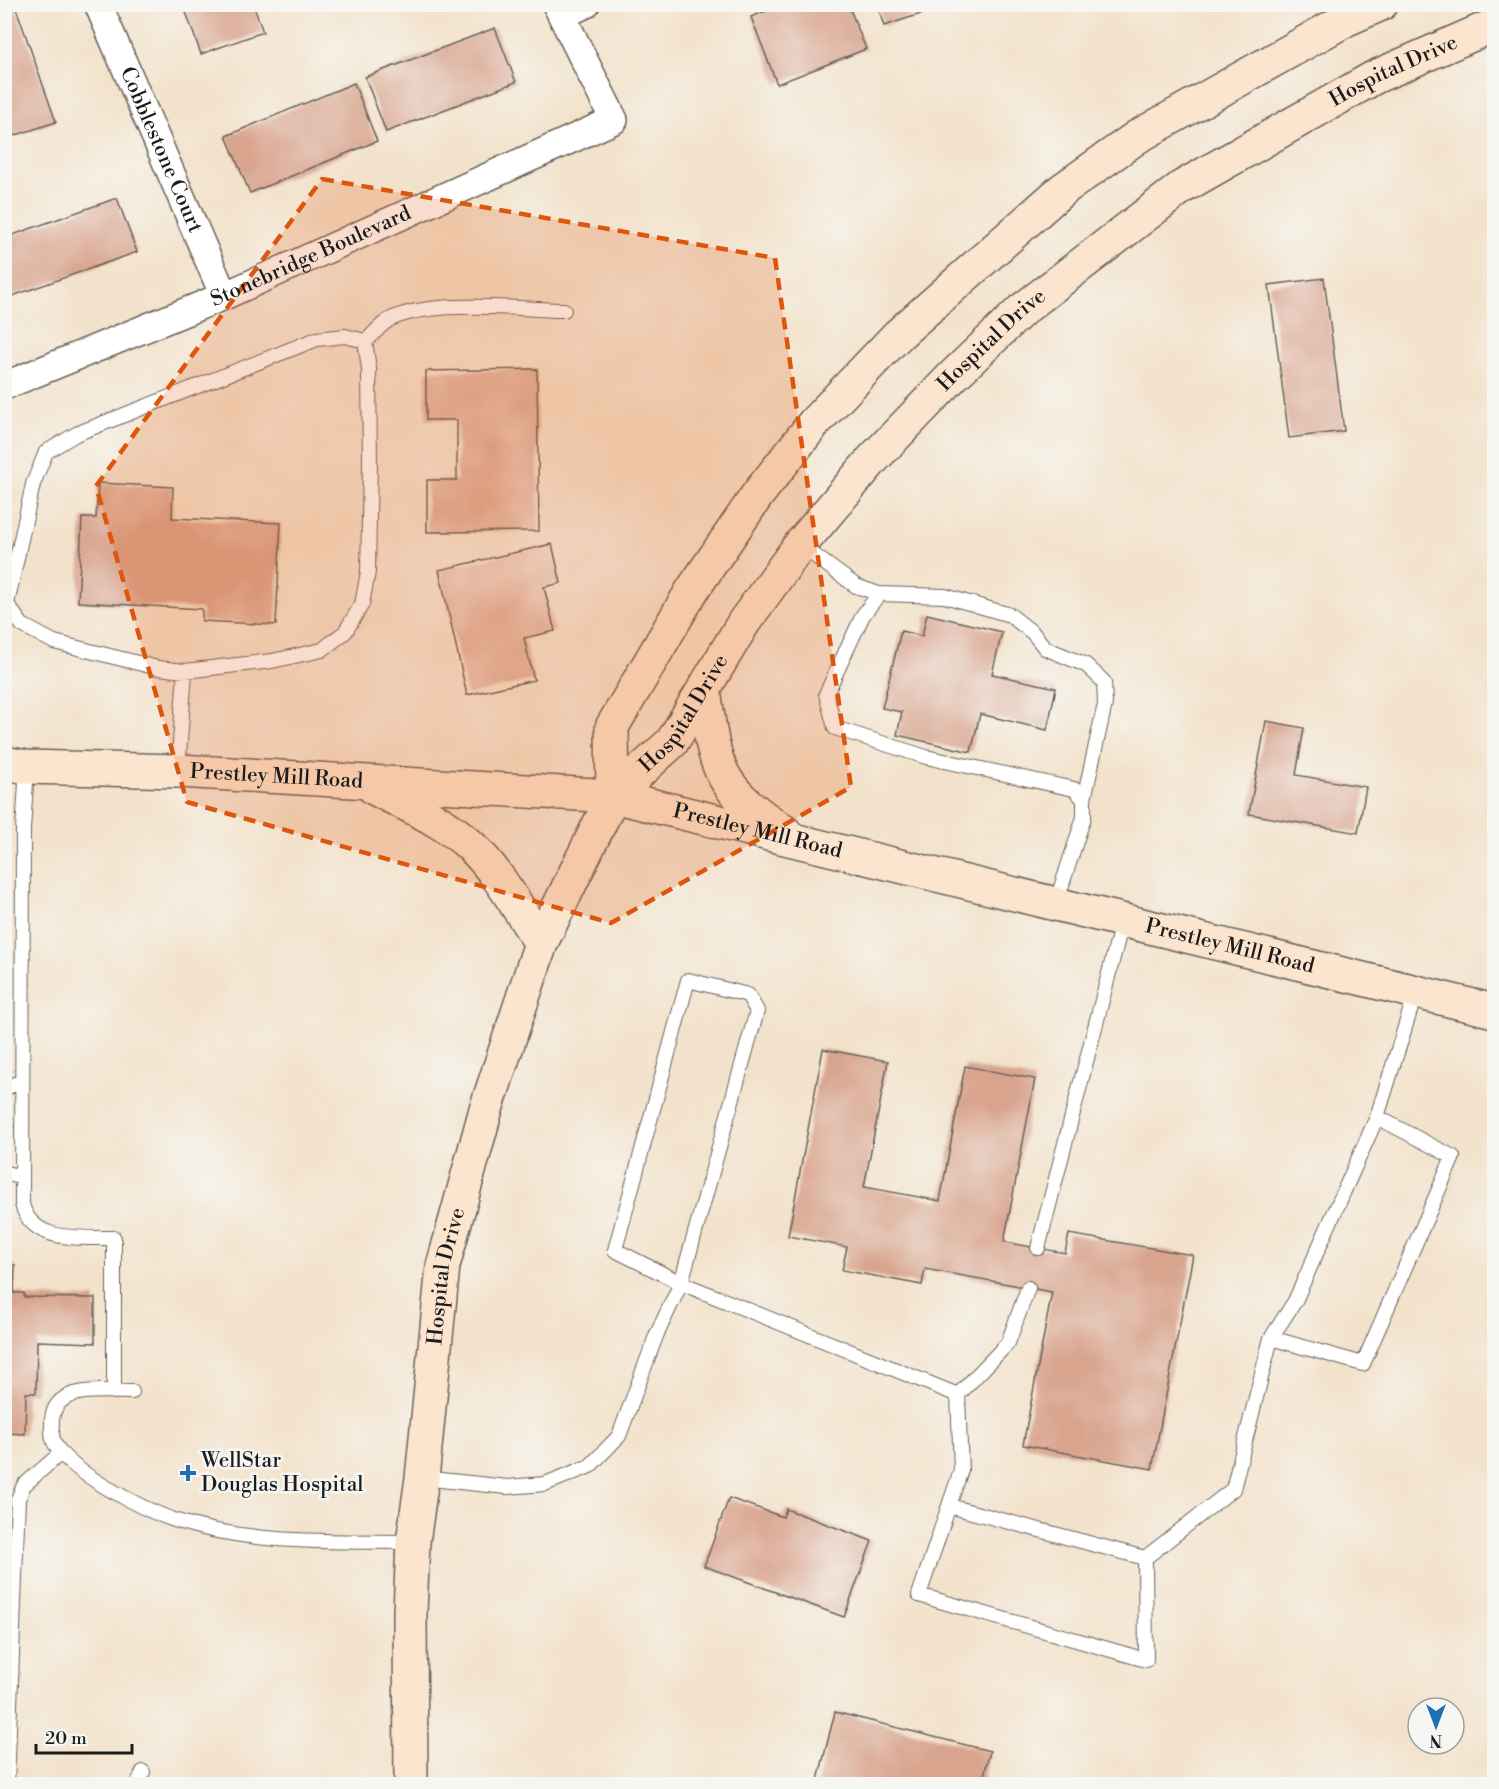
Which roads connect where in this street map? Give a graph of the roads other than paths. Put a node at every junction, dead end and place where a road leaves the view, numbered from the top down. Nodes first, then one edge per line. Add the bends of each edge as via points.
1 (98, 4) edge
2 (1381, 4) edge
3 (568, 8) edge
4 (1494, 25) edge
5 (224, 296) junction
6 (564, 310) dead end
7 (365, 342) junction
8 (4, 386) edge
9 (800, 545) junction
10 (879, 594) junction
11 (185, 671) junction
12 (704, 689) junction
13 (16, 765) edge
14 (178, 771) junction
15 (364, 783) junction
16 (613, 796) junction
17 (1084, 799) junction
18 (799, 841) junction
19 (1056, 903) junction
20 (1123, 919) junction
21 (541, 943) junction
22 (1416, 992) junction
23 (1494, 1011) edge
24 (21, 1081) junction
25 (4, 1089) edge
26 (1377, 1117) junction
27 (4, 1172) edge
28 (21, 1178) junction
29 (1038, 1248) dead end
30 (681, 1283) junction
31 (1028, 1288) dead end
32 (1271, 1338) junction
33 (114, 1392) junction
34 (132, 1392) dead end
35 (958, 1395) junction
36 (61, 1453) junction
37 (423, 1478) junction
38 (949, 1506) junction
39 (413, 1542) junction
40 (1145, 1558) junction
41 (7, 1785) edge
42 (411, 1785) edge

1 - 5 street, Cobblestone Court
2 - 16 street, Hospital Drive via 1335,25 1137,137 1062,190 898,335 807,432 758,494 691,592 612,726
3 - 5 street, Stonebridge Boulevard via 614,120
4 - 9 street, Hospital Drive via 1376,77 1182,187 1022,310 872,460
5 - 8 street, Stonebridge Boulevard
6 - 7 lane via 460,308 409,312 387,321
7 - 11 lane via 370,464 368,572 362,604 345,632 322,650 272,661
7 - 11 lane via 345,336 317,339 76,434 46,452 33,484 7,604 22,625 54,642
9 - 10 lane via 855,586
9 - 12 street, Hospital Drive via 744,622
10 - 17 lane via 945,596 1010,615 1045,648 1086,665 1104,682 1105,704
10 - 17 lane via 863,615 826,694 835,728 926,757 1074,789
11 - 14 lane
12 - 16 street, Hospital Drive via 672,742
12 - 18 street via 718,770 735,794
13 - 14 street, Prestley Mill Road
13 - 24 lane via 23,830
14 - 15 street, Prestley Mill Road
15 - 16 street, Prestley Mill Road
15 - 21 street via 448,828 469,844 489,866
16 - 18 street, Prestley Mill Road
16 - 21 street, Hospital Drive
17 - 19 lane via 1084,817
18 - 19 street, Prestley Mill Road
19 - 20 street, Prestley Mill Road
20 - 22 street, Prestley Mill Road
20 - 29 lane
21 - 37 street, Hospital Drive via 486,1109 443,1266
22 - 23 street, Prestley Mill Road
22 - 26 lane
24 - 25 lane
24 - 28 lane
26 - 32 lane via 1295,1301
26 - 32 lane via 1453,1157 1363,1364
27 - 28 lane
28 - 33 lane via 25,1217 35,1227 60,1236 114,1238
30 - 30 lane via 757,1011 748,995 688,980 615,1250
30 - 35 lane
30 - 37 lane via 656,1336 619,1436 590,1466 545,1484 507,1487
31 - 35 lane via 1008,1342
32 - 40 lane via 1233,1489
33 - 34 lane
33 - 36 lane via 72,1394 55,1407 52,1427
35 - 38 lane via 962,1470
36 - 39 lane via 112,1491 191,1525 289,1539
36 - 41 lane via 24,1485 18,1499
37 - 39 street, Hospital Drive
38 - 40 lane
38 - 40 lane via 919,1595 1146,1660
39 - 42 street, Hospital Drive

